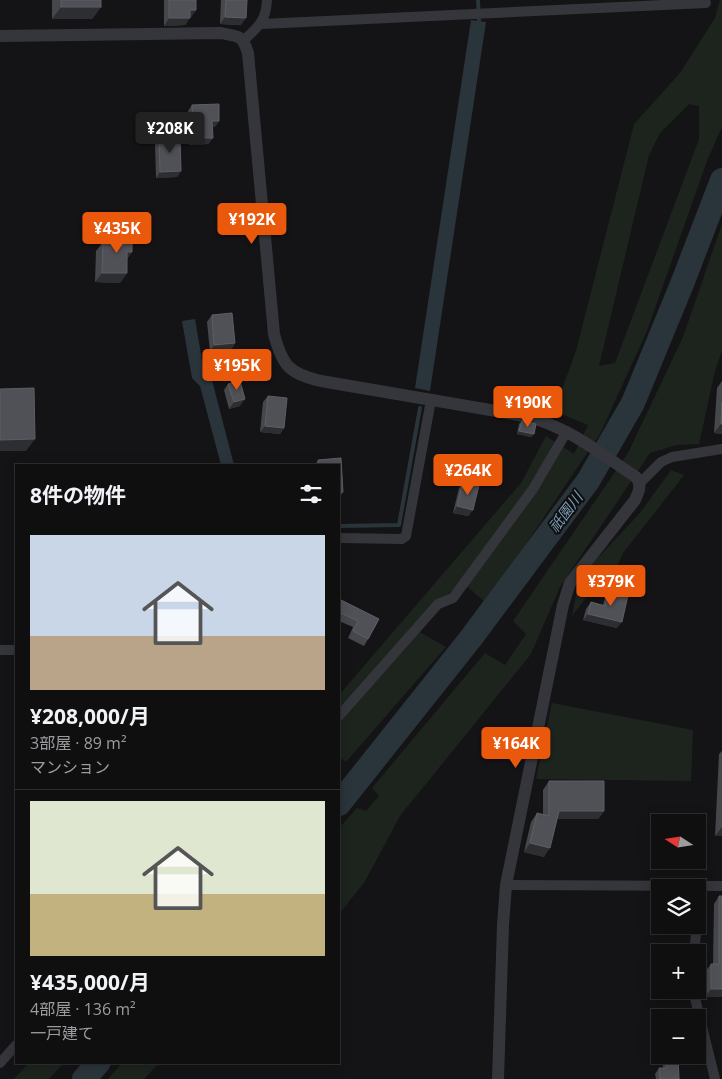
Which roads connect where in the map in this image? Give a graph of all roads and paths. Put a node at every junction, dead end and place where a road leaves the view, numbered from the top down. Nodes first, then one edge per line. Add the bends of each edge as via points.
1 (267, 0) edge
2 (705, 0) edge
3 (262, 24) junction
4 (0, 36) edge
5 (244, 40) junction
6 (431, 400) junction
7 (567, 431) junction
8 (722, 449) edge
9 (638, 480) junction
10 (340, 538) edge
11 (0, 650) edge
12 (15, 650) edge
13 (340, 715) edge
14 (506, 885) junction
15 (651, 886) edge
16 (706, 886) edge
17 (722, 886) edge
18 (695, 999) edge
19 (15, 1046) edge
20 (0, 1063) edge
21 (498, 1079) edge
22 (715, 1079) edge

1 - 3 street
2 - 3 street via 706,3
3 - 5 street
4 - 5 street via 221,33
5 - 6 street via 248,53 274,334 279,354 290,369 302,377
6 - 7 street via 525,416
6 - 10 street via 406,536 402,539
7 - 9 street
7 - 13 street via 533,489 453,598 438,604
8 - 9 street via 672,457
9 - 14 street via 640,490 635,500 570,583
11 - 12 street
14 - 15 street
14 - 21 street
16 - 17 street
18 - 22 street
19 - 20 street

